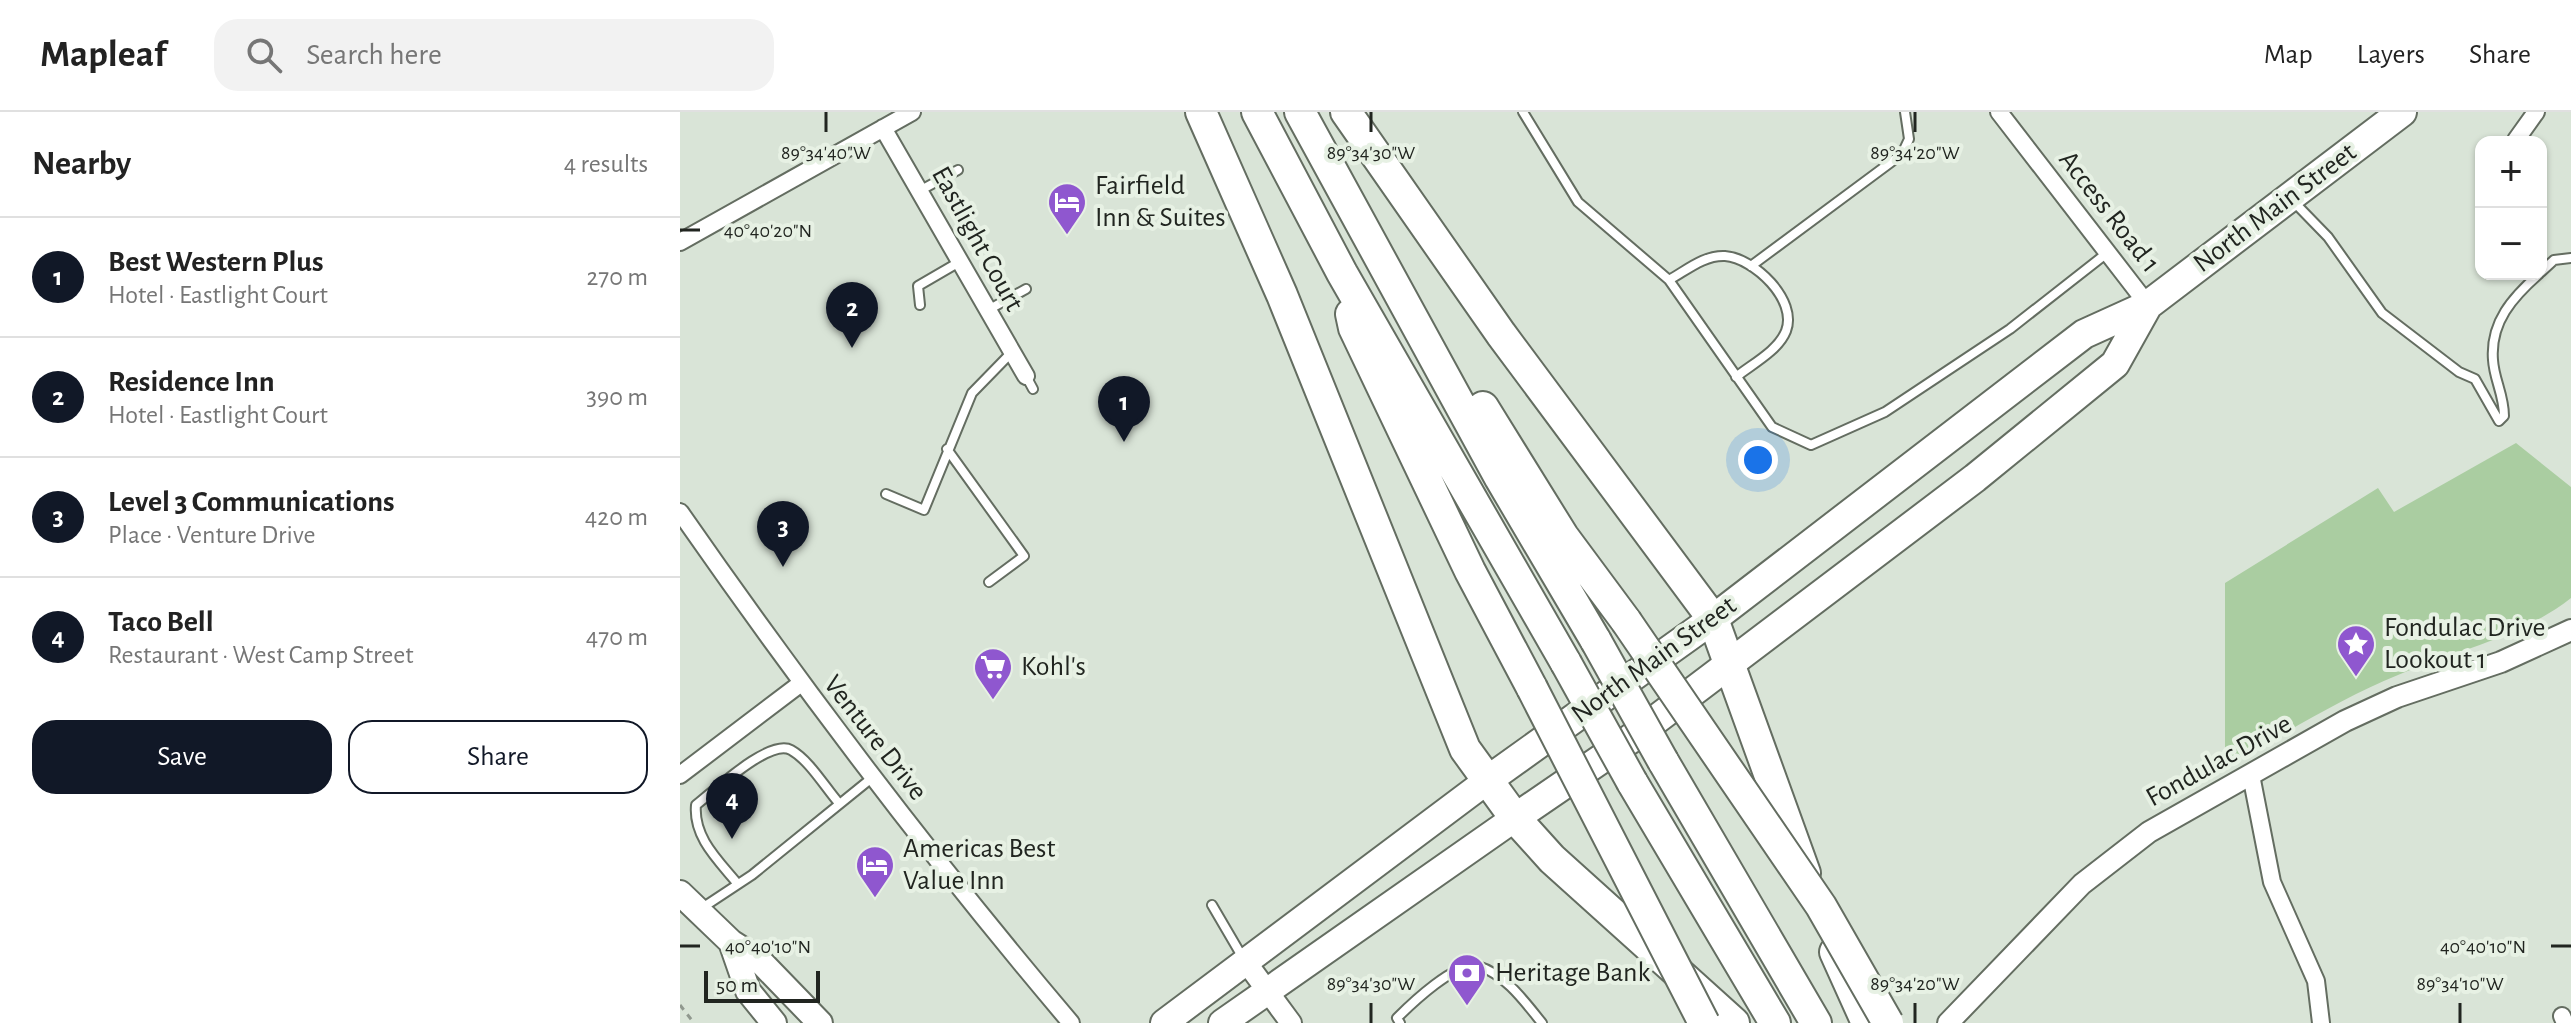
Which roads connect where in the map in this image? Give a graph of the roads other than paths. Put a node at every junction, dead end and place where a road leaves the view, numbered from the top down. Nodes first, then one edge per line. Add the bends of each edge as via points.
1 (912, 112) edge
2 (1201, 112) edge
3 (1257, 112) edge
4 (1301, 112) edge
5 (1346, 112) edge
6 (1523, 112) edge
7 (1905, 112) edge
8 (1999, 112) edge
9 (2402, 112) edge
10 (2536, 112) edge
11 (883, 128) junction
12 (2519, 136) edge
13 (958, 170) dead end
14 (921, 190) junction
15 (2289, 198) junction
16 (680, 242) edge
17 (2107, 252) junction
18 (2571, 258) edge
19 (961, 261) junction
20 (1751, 266) junction
21 (2547, 266) edge
22 (1342, 273) junction
23 (1669, 280) junction
24 (2533, 280) edge
25 (1026, 289) dead end
26 (920, 305) dead end
27 (2148, 305) junction
28 (988, 311) junction
29 (1012, 352) junction
30 (1736, 377) junction
31 (1029, 383) dead end
32 (947, 449) junction
33 (886, 494) dead end
34 (680, 512) edge
35 (989, 582) dead end
36 (1713, 619) junction
37 (2571, 630) edge
38 (1731, 661) junction
39 (800, 684) junction
40 (680, 775) edge
41 (2251, 775) junction
42 (873, 777) junction
43 (1488, 780) junction
44 (838, 802) junction
45 (1515, 818) junction
46 (737, 883) junction
47 (680, 893) edge
48 (1212, 905) dead end
49 (697, 911) junction
50 (731, 942) junction
51 (1246, 962) junction
52 (1267, 992) junction
53 (1398, 1021) edge
54 (774, 1023) edge
55 (820, 1023) edge
56 (1071, 1023) edge
57 (1164, 1023) edge
58 (1222, 1023) edge
59 (1291, 1023) edge
60 (1542, 1023) edge
61 (1704, 1023) edge
62 (1734, 1023) edge
63 (1775, 1023) edge
64 (1816, 1023) edge
65 (1867, 1023) edge
66 (1888, 1023) edge
67 (1948, 1023) edge
68 (2321, 1023) edge

1 - 11 street
2 - 43 highway via 1282,295 1441,695 1465,749
3 - 22 highway
4 - 64 highway, bridge via 1500,478
4 - 66 highway, bridge via 1526,478 1821,906
5 - 36 highway via 1501,334
6 - 23 lane via 1578,202
7 - 20 lane via 1909,139 1902,154
8 - 17 street, Access Road 1
9 - 15 highway, North Main Street
10 - 12 street
11 - 14 street, Eastlight Court
11 - 16 street
13 - 14 lane
14 - 19 street, Eastlight Court
15 - 24 lane via 2328,237 2382,313 2475,379 2499,421 2504,399 2493,360 2498,322 2506,305
15 - 27 highway, North Main Street
17 - 27 street, Access Road 1
17 - 30 lane via 2010,329 1885,412 1811,445 1772,427
18 - 21 lane
19 - 26 lane via 918,286
19 - 28 street, Eastlight Court
20 - 23 lane via 1725,256 1705,258
20 - 30 lane via 1786,306 1787,329 1775,347
22 - 61 highway, bridge via 1354,328 1463,557
22 - 63 highway, bridge
23 - 30 lane
25 - 28 lane
27 - 36 highway, North Main Street via 2084,334
27 - 38 highway, North Main Street via 2115,364 1937,507
28 - 29 street, Eastlight Court
29 - 31 street, Eastlight Court
29 - 32 lane via 972,393
32 - 33 lane via 924,510
32 - 35 lane via 1024,556
34 - 39 street, Venture Drive
36 - 38 highway
36 - 43 highway, North Main Street
37 - 41 street, Fondulac Drive via 2501,662 2384,703
38 - 45 highway, North Main Street
38 - 65 highway via 1806,875
39 - 40 street
39 - 42 street, Venture Drive
41 - 67 street, Fondulac Drive via 2115,856
41 - 68 street via 2272,882 2313,971
42 - 44 lane
42 - 56 street, Venture Drive via 954,886
43 - 45 highway
43 - 51 main road, North Main Street
44 - 46 lane
44 - 46 lane via 793,750 781,746 766,751 696,805 703,840
45 - 52 main road, North Main Street
45 - 62 highway via 1552,859
46 - 49 lane
47 - 49 main road
48 - 51 lane
49 - 50 main road
50 - 54 main road via 748,991
50 - 55 main road via 759,960
51 - 52 street
51 - 57 main road, North Main Street
52 - 58 main road, North Main Street
52 - 59 street
53 - 60 lane via 1460,967 1477,965 1512,987

